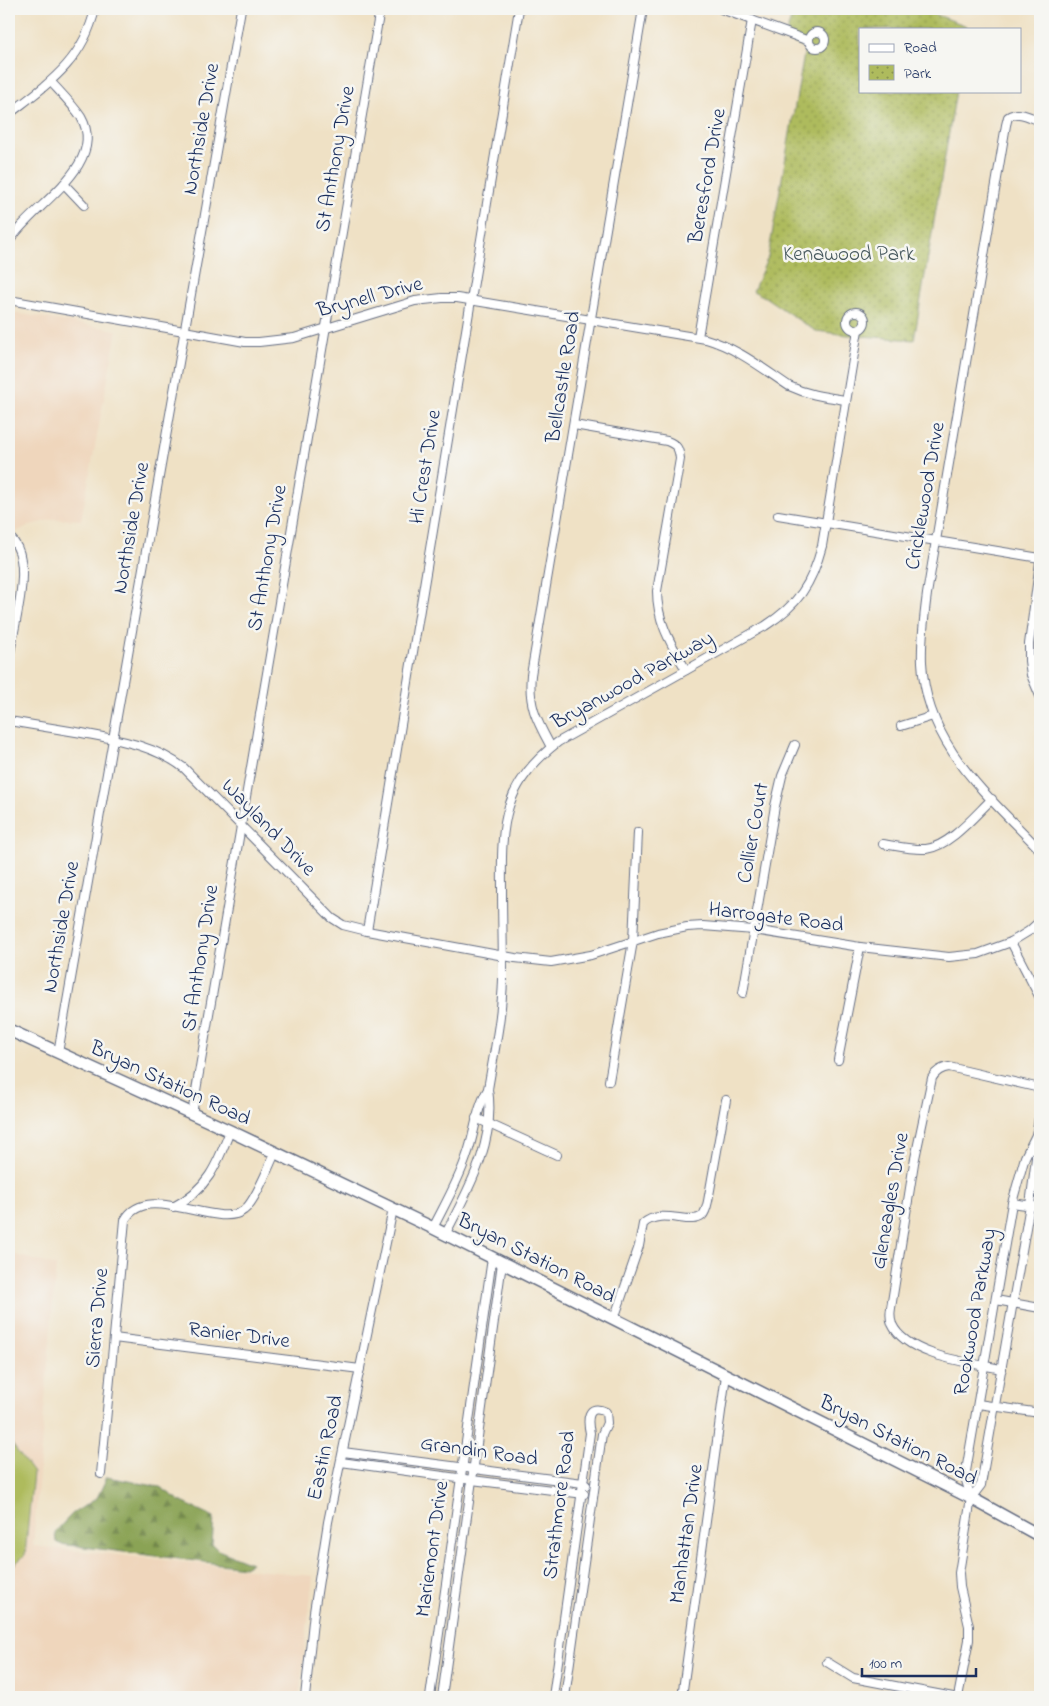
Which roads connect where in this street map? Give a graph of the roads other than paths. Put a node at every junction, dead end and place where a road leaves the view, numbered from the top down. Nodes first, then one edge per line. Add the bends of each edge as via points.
1 (95, 9) edge
2 (241, 9) edge
3 (380, 9) edge
4 (519, 9) edge
5 (643, 9) edge
6 (721, 9) edge
7 (752, 20) junction
8 (809, 41) dead end
9 (51, 82) junction
10 (9, 114) edge
11 (1040, 121) edge
12 (64, 184) junction
13 (84, 205) dead end
14 (9, 242) edge
15 (9, 300) edge
16 (472, 300) junction
17 (591, 320) junction
18 (325, 328) junction
19 (858, 330) dead end
20 (184, 331) junction
21 (698, 337) junction
22 (846, 400) junction
23 (574, 425) junction
24 (778, 514) dead end
25 (826, 523) junction
26 (9, 536) edge
27 (937, 541) junction
28 (1040, 558) edge
29 (1040, 562) edge
30 (9, 658) edge
31 (686, 670) junction
32 (1040, 696) edge
33 (933, 716) junction
34 (9, 721) edge
35 (901, 726) dead end
36 (112, 738) junction
37 (795, 745) dead end
38 (551, 747) junction
39 (992, 799) junction
40 (240, 825) junction
41 (638, 832) dead end
42 (883, 844) dead end
43 (1040, 850) edge
44 (1040, 921) edge
45 (754, 930) junction
46 (367, 931) junction
47 (632, 941) junction
48 (1011, 942) junction
49 (860, 947) junction
50 (503, 955) junction
51 (743, 993) dead end
52 (1040, 998) edge
53 (9, 1030) edge
54 (58, 1053) junction
55 (838, 1060) dead end
56 (609, 1081) dead end
57 (1040, 1088) edge
58 (488, 1089) junction
59 (726, 1100) dead end
60 (1040, 1112) edge
61 (192, 1114) junction
62 (476, 1118) junction
63 (489, 1124) junction
64 (230, 1131) junction
65 (1036, 1135) junction
66 (276, 1153) junction
67 (557, 1155) dead end
68 (1012, 1202) junction
69 (1030, 1206) junction
70 (173, 1207) junction
71 (1040, 1207) edge
72 (393, 1209) junction
73 (432, 1228) junction
74 (445, 1234) junction
75 (497, 1261) junction
76 (996, 1300) junction
77 (1012, 1303) junction
78 (1040, 1308) edge
79 (614, 1319) junction
80 (114, 1338) junction
81 (984, 1365) junction
82 (1002, 1368) junction
83 (360, 1369) junction
84 (726, 1375) junction
85 (978, 1404) junction
86 (994, 1406) junction
87 (1040, 1413) edge
88 (343, 1452) junction
89 (341, 1462) junction
90 (462, 1467) junction
91 (474, 1469) junction
92 (101, 1474) dead end
93 (460, 1479) junction
94 (472, 1480) junction
95 (583, 1483) junction
96 (593, 1491) junction
97 (581, 1495) junction
98 (971, 1498) junction
99 (1040, 1536) edge
100 (437, 1640) junction
101 (450, 1642) junction
102 (827, 1662) dead end
103 (305, 1697) edge
104 (430, 1697) edge
105 (442, 1697) edge
106 (553, 1697) edge
107 (565, 1697) edge
108 (682, 1697) edge
109 (953, 1697) edge
110 (958, 1697) edge

1 - 9 street via 80,47
2 - 20 street, Northside Drive
3 - 18 street, St Anthony Drive
4 - 16 street, Hi Crest Drive
5 - 17 street, Bellcastle Road
6 - 7 street
7 - 8 street
7 - 21 street, Beresford Drive
9 - 10 street
9 - 12 street via 81,118 85,128 83,156
11 - 27 street, Cricklewood Drive via 1019,113 1008,117 1006,125
12 - 13 street
12 - 14 street via 27,219
15 - 20 street, Brynell Drive
16 - 17 street, Brynell Drive
16 - 18 street, Brynell Drive via 442,298 415,301
16 - 46 street, Hi Crest Drive
17 - 21 street, Brynell Drive
17 - 23 street, Bellcastle Road
18 - 20 street, Brynell Drive via 294,338 259,342
18 - 40 street, St Anthony Drive
19 - 22 street, Bryanwood Parkway
20 - 36 street, Northside Drive
21 - 22 street, Brynell Drive via 724,344 799,391
22 - 25 street, Bryanwood Parkway
23 - 31 street via 677,445 680,459 657,600 660,621
23 - 38 street, Bellcastle Road via 529,690 536,720
24 - 25 street
25 - 27 street
25 - 31 street, Bryanwood Parkway via 813,573 791,607 765,626
26 - 30 street via 18,549 22,569
27 - 28 street
27 - 33 street, Cricklewood Drive via 922,645 924,681
29 - 32 street via 1029,662
31 - 38 street, Bryanwood Parkway
33 - 35 street
33 - 39 street, Cricklewood Drive via 950,751
34 - 36 street, Wayland Drive
36 - 40 street, Wayland Drive via 174,760
36 - 54 street, Northside Drive
37 - 45 street, Collier Court via 779,790
38 - 50 street, Bryanwood Parkway via 527,771 506,811 501,846
39 - 42 street via 945,842 935,847 924,849
39 - 43 street, Cricklewood Drive
40 - 46 street, Wayland Drive via 332,918 343,925
40 - 61 street, St Anthony Drive
41 - 47 street
44 - 48 street, Harrogate Road
45 - 47 street, Harrogate Road via 687,927
45 - 49 street, Harrogate Road
45 - 51 street, Collier Court
46 - 50 street, Wayland Drive
47 - 50 street, Harrogate Road via 592,956 562,961
47 - 56 street
48 - 49 street, Harrogate Road via 978,954 949,957
48 - 52 street
49 - 55 street
50 - 58 street, Bryanwood Parkway via 502,998
53 - 54 main road, Bryan Station Road
54 - 61 main road, Bryan Station Road
57 - 81 street, Gleneagles Drive via 945,1067 932,1078 921,1124 891,1322 900,1335 920,1348
58 - 62 street, Bryanwood Parkway
58 - 63 street, Bryanwood Parkway
59 - 79 street via 704,1213 693,1218 658,1216 644,1224
60 - 65 street, Rookwood Parkway
61 - 64 main road, Bryan Station Road
62 - 63 street
62 - 73 street, Bryanwood Parkway via 459,1176
63 - 67 street
63 - 74 street, Bryanwood Parkway via 485,1148 472,1182
64 - 66 main road, Bryan Station Road
64 - 70 street via 208,1178 196,1192
65 - 68 street, Rookwood Parkway via 1025,1157
65 - 69 street, Rookwood Parkway
66 - 70 street, Sierra Drive via 252,1202 242,1212 230,1216
66 - 72 main road, Bryan Station Road
68 - 69 street
68 - 76 street, Rookwood Parkway
69 - 71 street
69 - 77 street, Rookwood Parkway
70 - 80 street, Sierra Drive via 144,1205 132,1211 125,1220
72 - 73 main road, Bryan Station Road
72 - 83 street, Eastin Road
73 - 74 main road, Bryan Station Road
74 - 75 main road, Bryan Station Road
75 - 79 main road, Bryan Station Road
75 - 90 street, Mariemont Drive
75 - 91 street, Mariemont Drive
76 - 77 street
76 - 81 street, Rookwood Parkway
77 - 78 street
77 - 82 street, Rookwood Parkway
79 - 84 main road, Bryan Station Road
80 - 83 street, Ranier Drive
80 - 92 street, Sierra Drive
81 - 82 street, Gleneagles Drive
81 - 85 street, Rookwood Parkway
82 - 86 street, Rookwood Parkway
83 - 88 street, Eastin Road
84 - 98 main road, Bryan Station Road
84 - 108 street, Manhattan Drive
85 - 86 street
85 - 98 street, Rookwood Parkway via 965,1477
86 - 87 street
86 - 98 street, Rookwood Parkway via 981,1485
88 - 89 street, Eastin Road
88 - 90 street, Grandin Road
89 - 93 street, Grandin Road
89 - 103 street, Eastin Road via 323,1553
90 - 91 street, Grandin Road
90 - 93 street, Mariemont Drive
91 - 94 street, Mariemont Drive
91 - 95 street, Grandin Road
93 - 94 street, Grandin Road
93 - 100 street, Mariemont Drive
94 - 97 street, Grandin Road
94 - 101 street, Mariemont Drive
95 - 96 street
95 - 96 street, Strathmore Road via 590,1434 589,1414 600,1410 606,1412 607,1423 602,1434
95 - 97 street, Strathmore Road
96 - 97 street, Grandin Road
96 - 107 street, Strathmore Road
97 - 106 street, Strathmore Road
98 - 99 main road, Bryan Station Road
98 - 110 street, Rookwood Parkway via 959,1573 969,1640
100 - 101 street
100 - 104 street, Mariemont Drive
101 - 105 street, Mariemont Drive
102 - 109 street via 853,1678

